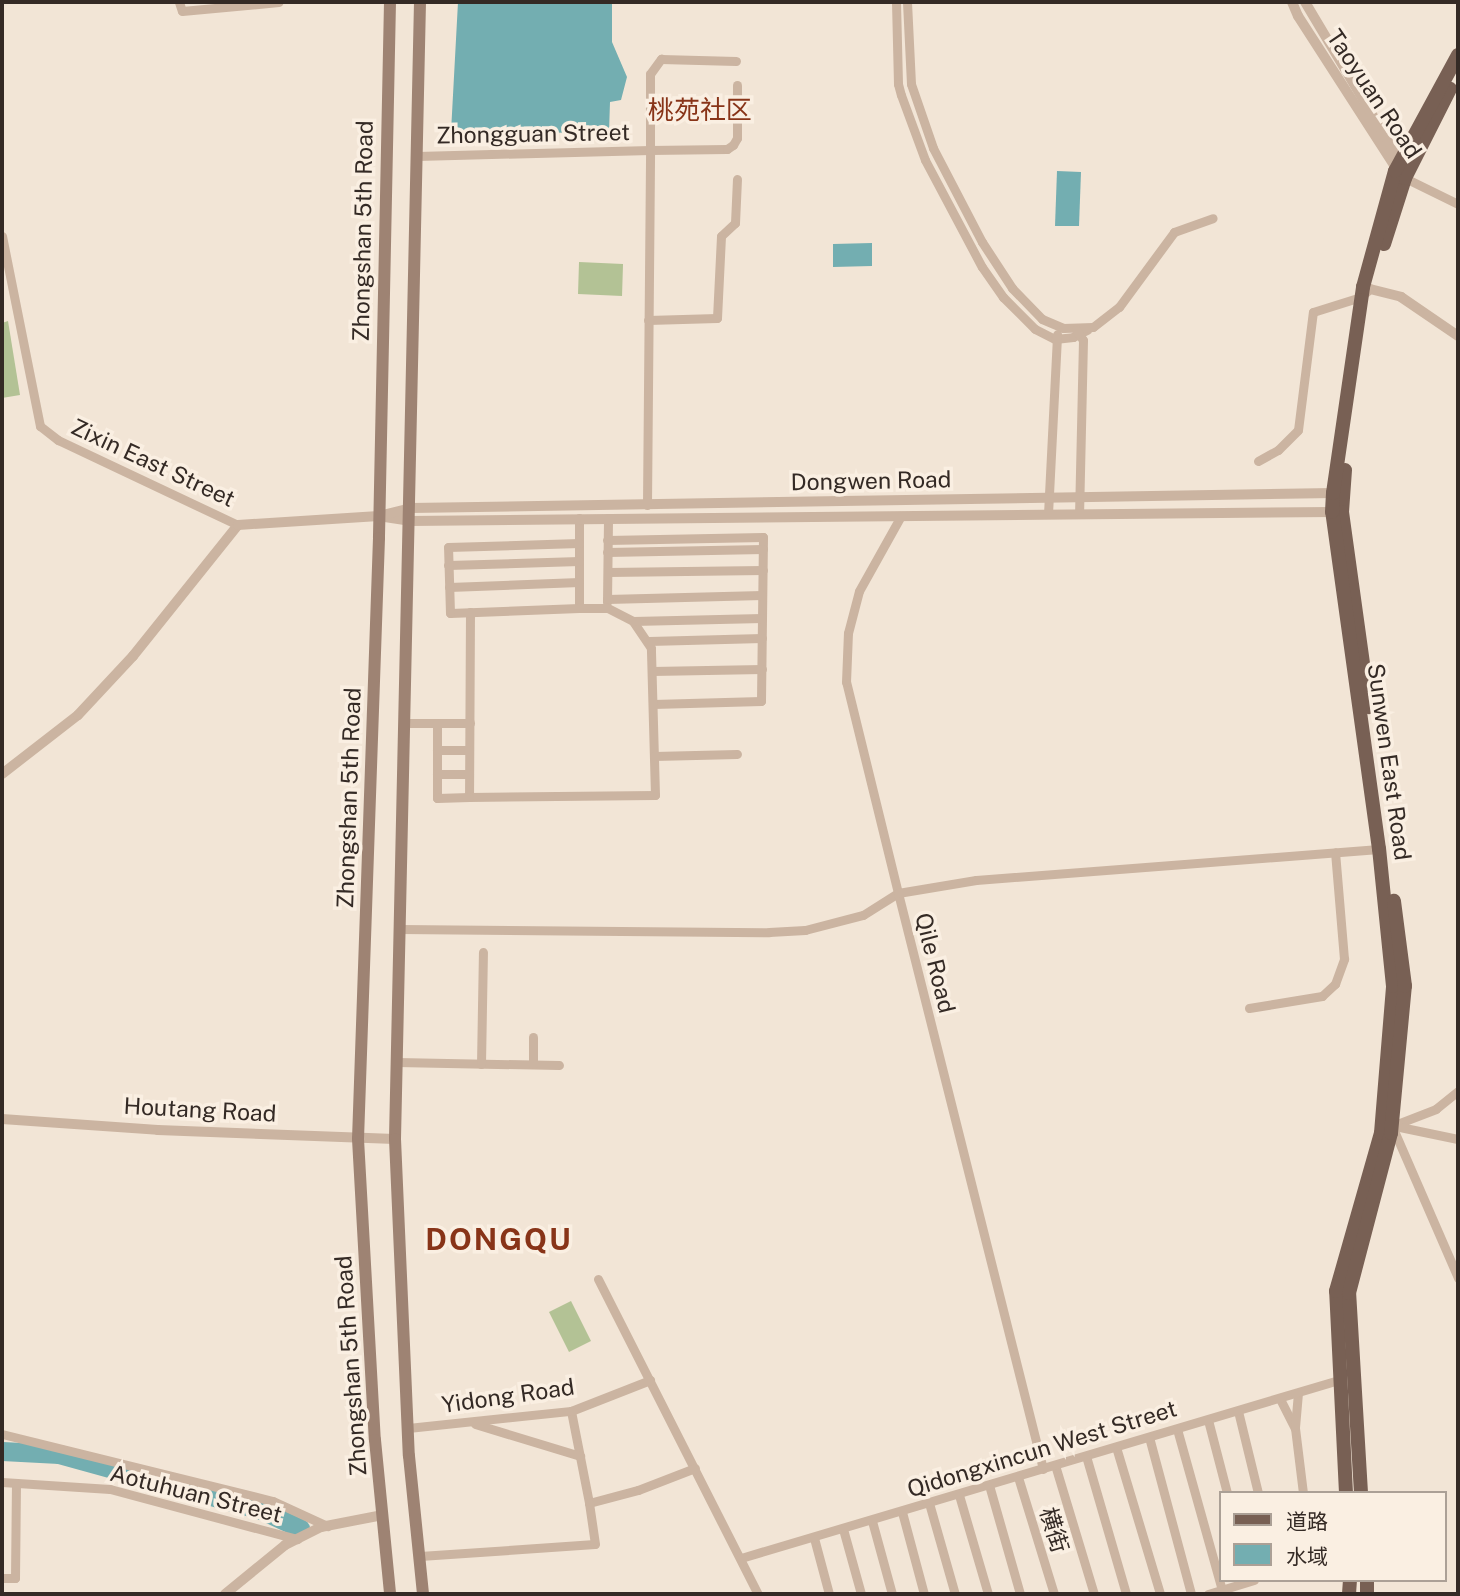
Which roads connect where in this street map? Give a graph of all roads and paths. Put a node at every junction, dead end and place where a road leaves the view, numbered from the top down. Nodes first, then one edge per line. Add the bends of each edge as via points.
1 (279, 2) edge
2 (390, 2) edge
3 (420, 2) edge
4 (896, 2) edge
5 (907, 2) edge
6 (1292, 2) edge
7 (1309, 4) edge
8 (181, 6) edge
9 (1458, 55) edge
10 (736, 61) dead end
11 (1458, 72) edge
12 (737, 85) dead end
13 (650, 150) junction
14 (417, 156) junction
15 (1400, 169) junction
16 (737, 178) dead end
17 (1458, 204) edge
18 (1213, 218) dead end
19 (2, 236) edge
20 (1365, 293) junction
21 (648, 320) junction
22 (1093, 327) junction
23 (1066, 328) junction
24 (1080, 333) junction
25 (1458, 336) edge
26 (1055, 339) junction
27 (1258, 461) dead end
28 (1333, 493) junction
29 (1080, 498) junction
30 (1049, 499) junction
31 (647, 505) junction
32 (1332, 512) junction
33 (1048, 514) junction
34 (1079, 514) junction
35 (410, 515) junction
36 (379, 516) junction
37 (901, 516) junction
38 (579, 518) junction
39 (607, 518) junction
40 (238, 525) junction
41 (607, 540) junction
42 (579, 543) junction
43 (763, 549) junction
44 (607, 552) junction
45 (579, 561) junction
46 (449, 565) junction
47 (762, 570) junction
48 (608, 572) junction
49 (579, 582) junction
50 (449, 587) junction
51 (762, 595) junction
52 (607, 603) junction
53 (579, 608) junction
54 (470, 612) junction
55 (762, 618) junction
56 (633, 621) junction
57 (762, 638) junction
58 (649, 641) junction
59 (762, 669) junction
60 (652, 671) junction
61 (653, 704) junction
62 (405, 723) junction
63 (438, 723) junction
64 (470, 723) junction
65 (437, 750) junction
66 (470, 750) junction
67 (737, 754) dead end
68 (654, 756) junction
69 (2, 774) edge
70 (437, 774) junction
71 (469, 774) junction
72 (469, 797) junction
73 (1379, 849) junction
74 (1335, 852) junction
75 (898, 893) junction
76 (400, 929) junction
77 (483, 952) dead end
78 (1249, 1008) dead end
79 (533, 1037) dead end
80 (397, 1062) junction
81 (481, 1063) junction
82 (533, 1064) junction
83 (559, 1065) dead end
84 (1458, 1091) edge
85 (2, 1119) edge
86 (1387, 1125) junction
87 (358, 1139) junction
88 (395, 1139) junction
89 (1458, 1139) edge
90 (1458, 1278) edge
91 (598, 1279) dead end
92 (1354, 1375) junction
93 (650, 1380) junction
94 (1339, 1380) junction
95 (1298, 1393) junction
96 (1280, 1399) junction
97 (571, 1411) junction
98 (1238, 1411) junction
99 (1208, 1420) junction
100 (471, 1423) junction
101 (408, 1428) junction
102 (1295, 1428) junction
103 (1177, 1429) junction
104 (2, 1434) edge
105 (1149, 1437) junction
106 (1116, 1447) junction
107 (580, 1456) junction
108 (1086, 1456) junction
109 (1055, 1465) junction
110 (695, 1468) junction
111 (1043, 1469) junction
112 (1018, 1477) junction
113 (2, 1482) edge
114 (16, 1483) junction
115 (989, 1485) junction
116 (1226, 1491) edge
117 (1258, 1491) edge
118 (1303, 1491) edge
119 (1346, 1491) edge
120 (1362, 1491) edge
121 (959, 1494) junction
122 (589, 1503) junction
123 (929, 1503) junction
124 (902, 1511) junction
125 (383, 1515) junction
126 (872, 1521) junction
127 (327, 1526) junction
128 (843, 1530) junction
129 (814, 1538) junction
130 (297, 1539) junction
131 (420, 1556) junction
132 (741, 1559) junction
133 (1218, 1576) edge
134 (2, 1578) edge
135 (1220, 1582) edge
136 (1248, 1582) edge
137 (1222, 1590) junction
138 (225, 1594) edge
139 (390, 1594) edge
140 (424, 1594) edge
141 (758, 1594) edge
142 (829, 1594) edge
143 (861, 1594) edge
144 (892, 1594) edge
145 (924, 1594) edge
146 (955, 1594) edge
147 (988, 1594) edge
148 (1020, 1594) edge
149 (1054, 1594) edge
150 (1094, 1594) edge
151 (1126, 1594) edge
152 (1160, 1594) edge
153 (1191, 1594) edge
154 (1208, 1594) edge

1 - 8 street
2 - 36 main road, Zhongshan 5th Road
3 - 14 main road
4 - 26 street via 898,83 925,160 1003,297 1035,329
5 - 23 street via 911,84 933,148 982,242 1012,288 1042,319
6 - 15 street, Taoyuan Road
7 - 15 street, Taoyuan Road
9 - 15 main road, Sunwen East Road
10 - 13 street, Zhongguan Street via 661,59 650,74
11 - 15 main road, Sunwen East Road
12 - 13 street, Zhongguan Street via 737,138 733,145 727,149
13 - 14 street, Zhongguan Street
13 - 21 street, Zhongguan Street
14 - 35 main road
15 - 17 street
15 - 20 main road, Sunwen East Road
16 - 21 street via 735,223 721,236 717,318
18 - 22 street via 1174,232 1119,307
19 - 40 street, Zixin East Street via 38,420 45,432
20 - 25 street via 1401,297
20 - 27 street via 1313,312 1298,430 1278,450
20 - 28 main road, Sunwen East Road
20 - 86 main road, Sunwen East Road via 1342,512 1405,986
21 - 31 street, Zhongguan Street
22 - 23 street
22 - 24 street
23 - 24 street
23 - 26 street
24 - 26 street
24 - 29 street
26 - 30 street
28 - 29 street, Dongwen Road
28 - 32 main road, Sunwen East Road
29 - 30 street, Dongwen Road
29 - 34 street
30 - 31 street, Dongwen Road
30 - 33 street
31 - 35 street, Dongwen Road
32 - 34 street, Dongwen Road
32 - 73 main road, Sunwen East Road
33 - 34 street, Dongwen Road
33 - 37 street, Dongwen Road
35 - 36 street
35 - 38 street, Dongwen Road
35 - 62 main road
36 - 40 street
36 - 87 main road, Zhongshan 5th Road
37 - 39 street, Dongwen Road
37 - 75 street via 859,591 848,633 846,681
38 - 39 street, Dongwen Road
38 - 42 street
39 - 41 street
40 - 69 street via 133,656 78,715
41 - 43 street via 763,537
41 - 44 street
42 - 45 street
42 - 46 street via 448,547
43 - 44 street
43 - 47 street
44 - 48 street
45 - 46 street
45 - 49 street
46 - 50 street
47 - 48 street
47 - 51 street
48 - 52 street
49 - 50 street
49 - 53 street
50 - 54 street via 450,613
51 - 52 street
51 - 55 street
52 - 53 street
52 - 56 street
53 - 54 street
54 - 64 street
55 - 56 street
55 - 57 street
56 - 58 street
57 - 58 street
57 - 59 street
58 - 60 street
59 - 60 street
59 - 61 street via 761,702
60 - 61 street
61 - 68 street
62 - 63 street
62 - 76 main road
63 - 64 street
63 - 65 street
64 - 66 street
65 - 66 street
65 - 70 street
66 - 71 street
67 - 68 street
68 - 72 street via 655,794
70 - 71 street
70 - 72 street via 436,797
71 - 72 street
73 - 74 street, Qile Road
73 - 86 main road, Sunwen East Road via 1393,986
74 - 75 street, Qile Road via 976,880
74 - 78 street via 1344,959 1335,984 1322,996
75 - 76 street via 863,915 805,930
75 - 111 street, Qile Road
76 - 80 main road
77 - 81 street
79 - 82 street
80 - 81 street
80 - 88 main road
81 - 82 street
82 - 83 street
84 - 86 street via 1436,1109
85 - 87 street, Houtang Road
86 - 89 street
86 - 90 street
86 - 92 main road, Sunwen East Road via 1349,1293
86 - 94 main road, Sunwen East Road via 1336,1291
87 - 88 street, Houtang Road
87 - 125 main road, Zhongshan 5th Road
88 - 101 main road
91 - 93 street
92 - 94 street, Qidongxincun West Street
92 - 120 main road, Sunwen East Road
93 - 97 street, Yidong Road
93 - 110 street
94 - 95 street, Qidongxincun West Street
94 - 119 main road, Sunwen East Road
95 - 96 street, Qidongxincun West Street
95 - 102 street
96 - 98 street, Qidongxincun West Street
96 - 102 street
97 - 100 street, Yidong Road
97 - 107 street
98 - 99 street, Qidongxincun West Street
98 - 117 street
99 - 103 street, Qidongxincun West Street
99 - 116 street
100 - 101 street, Yidong Road
100 - 107 street
101 - 131 main road
102 - 118 street
103 - 105 street, Qidongxincun West Street
103 - 133 street
104 - 127 street via 274,1502
105 - 106 street, Qidongxincun West Street
105 - 153 street
106 - 108 street, Qidongxincun West Street
106 - 152 street
107 - 122 street
108 - 109 street, Qidongxincun West Street
108 - 151 street
109 - 111 street, Qidongxincun West Street
109 - 150 street
110 - 122 street
110 - 132 street
111 - 112 street, Qidongxincun West Street
112 - 115 street, Qidongxincun West Street
112 - 149 street, 横街
113 - 114 street, Aotuhuan Street
114 - 130 street, Aotuhuan Street via 110,1489
114 - 134 street via 15,1578
115 - 121 street, Qidongxincun West Street
115 - 148 street
121 - 123 street, Qidongxincun West Street
121 - 147 street
122 - 131 street via 595,1544
123 - 124 street, Qidongxincun West Street
123 - 146 street
124 - 126 street, Qidongxincun West Street
124 - 145 street
125 - 127 street
125 - 139 main road, Zhongshan 5th Road
126 - 128 street, Qidongxincun West Street
126 - 144 street
127 - 130 street
128 - 129 street, Qidongxincun West Street
128 - 143 street
129 - 132 street, Qidongxincun West Street
129 - 142 street
130 - 138 street
131 - 140 main road
132 - 141 street
135 - 137 street
136 - 137 street
137 - 154 street

